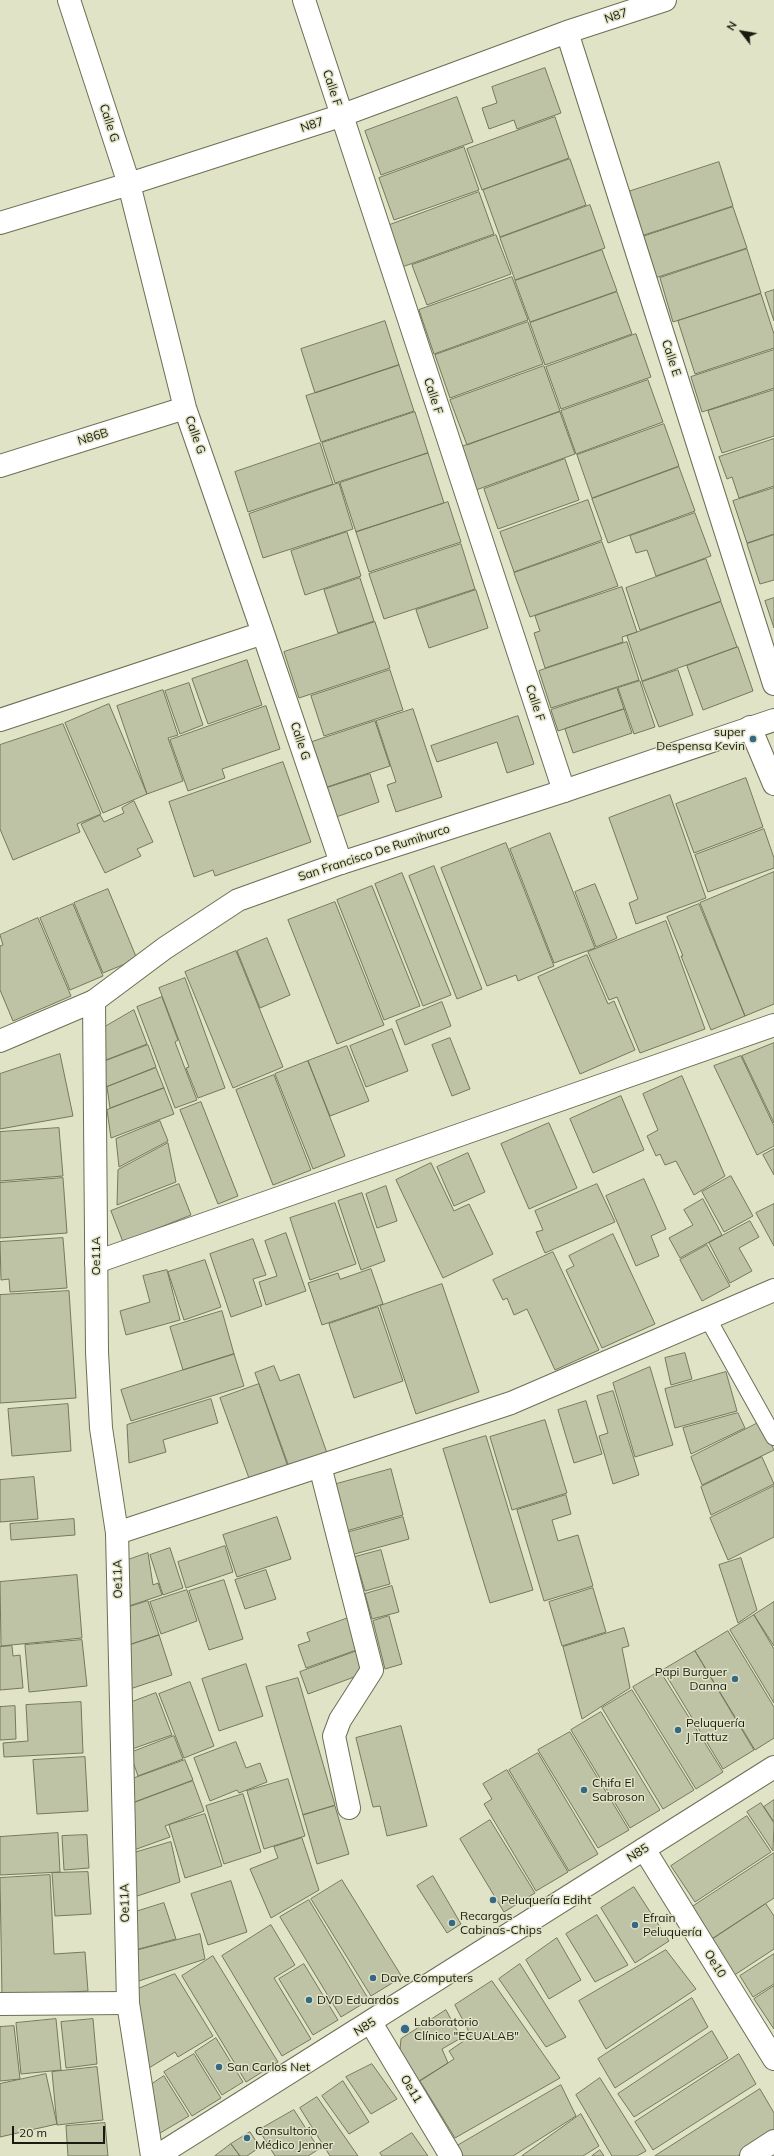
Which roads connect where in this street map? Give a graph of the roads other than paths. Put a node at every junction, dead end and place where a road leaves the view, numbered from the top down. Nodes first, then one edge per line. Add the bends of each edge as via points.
1 (69, 0) edge
2 (304, 0) edge
3 (664, 0) edge
4 (567, 32) junction
5 (340, 116) junction
6 (129, 184) junction
7 (0, 223) edge
8 (185, 408) junction
9 (0, 466) edge
10 (263, 633) junction
11 (774, 684) edge
12 (0, 720) edge
13 (774, 720) edge
14 (750, 727) junction
15 (774, 784) edge
16 (564, 791) junction
17 (340, 864) junction
18 (94, 1002) junction
19 (774, 1025) edge
20 (0, 1041) edge
21 (96, 1262) junction
22 (774, 1290) edge
23 (708, 1319) junction
24 (774, 1437) edge
25 (320, 1466) junction
26 (117, 1533) junction
27 (774, 1767) edge
28 (349, 1808) dead end
29 (644, 1849) junction
30 (128, 2003) junction
31 (0, 2004) edge
32 (371, 2023) junction
33 (774, 2059) edge
34 (774, 2141) edge
35 (152, 2156) edge
36 (157, 2156) edge
37 (451, 2156) edge
38 (751, 2156) edge

1 - 6 street, Calle G
2 - 5 street, Calle F
3 - 4 street, N87
4 - 5 street, N87
4 - 11 street, Calle E
5 - 6 street, N87
5 - 16 street, Calle F
6 - 7 street, N87
6 - 8 street, Calle G
8 - 9 street, N86B
8 - 10 street, Calle G
10 - 12 street
10 - 17 street, Calle G
13 - 14 street, San Francisco De Rumihurco
14 - 15 street
14 - 16 street, San Francisco De Rumihurco
16 - 17 street, San Francisco De Rumihurco
17 - 18 street, San Francisco De Rumihurco via 238,900 165,948
18 - 20 street, San Francisco De Rumihurco
18 - 21 street, Oe11A
19 - 21 street
21 - 26 street, Oe11A via 101,1428
22 - 23 street
23 - 24 lane
23 - 25 street via 511,1403
25 - 26 street
25 - 28 street via 372,1670 340,1720 334,1736
26 - 30 street, Oe11A
27 - 29 street, N85
29 - 32 street, N85
29 - 33 street, Oe10
30 - 31 street
30 - 35 street, Oe11A
32 - 36 street, N85
32 - 37 street, Oe11
34 - 38 street

